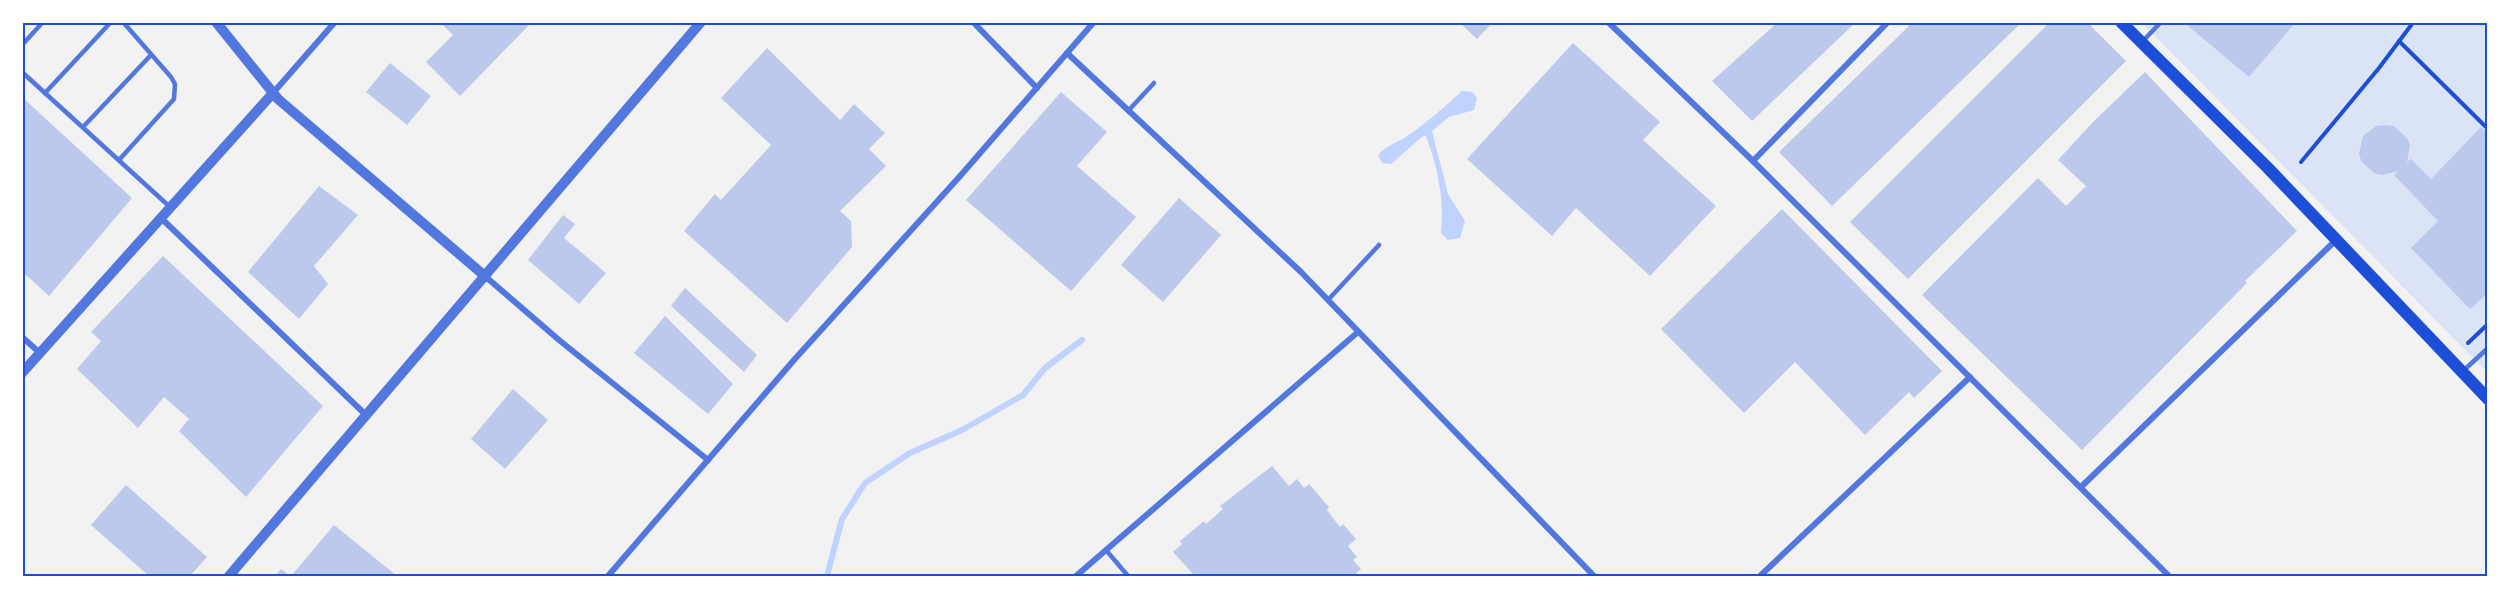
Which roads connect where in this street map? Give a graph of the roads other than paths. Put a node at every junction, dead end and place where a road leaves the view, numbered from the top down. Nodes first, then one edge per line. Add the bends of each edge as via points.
1 (43, 22) edge
2 (111, 22) edge
3 (123, 22) edge
4 (216, 22) edge
5 (335, 22) edge
6 (701, 22) edge
7 (973, 22) edge
8 (1094, 22) edge
9 (1608, 22) edge
10 (1888, 22) edge
11 (2121, 22) edge
12 (2161, 22) edge
13 (2141, 43) junction
14 (22, 45) edge
15 (1067, 53) junction
16 (151, 55) junction
17 (22, 72) edge
18 (1154, 83) dead end
19 (1037, 88) junction
20 (45, 93) junction
21 (273, 93) junction
22 (1128, 111) junction
23 (83, 128) junction
24 (119, 160) junction
25 (1753, 161) junction
26 (170, 207) junction
27 (161, 218) junction
28 (2336, 240) junction
29 (1379, 245) dead end
30 (486, 277) junction
31 (1328, 300) junction
32 (1358, 332) junction
33 (22, 338) edge
34 (2487, 348) edge
35 (40, 353) junction
36 (2462, 372) junction
37 (22, 373) edge
38 (1970, 376) junction
39 (2487, 399) edge
40 (367, 416) junction
41 (708, 460) junction
42 (2081, 487) junction
43 (1106, 550) junction
44 (229, 576) edge
45 (608, 576) edge
46 (1076, 576) edge
47 (1128, 576) edge
48 (1594, 576) edge
49 (1760, 576) edge
50 (2169, 576) edge

1 - 14 lane
2 - 20 lane
3 - 16 lane
4 - 21 street
5 - 21 street
6 - 30 street
7 - 19 street
8 - 15 street
9 - 25 street
10 - 25 street
11 - 13 main road
12 - 13 lane
13 - 28 main road
15 - 19 street
15 - 22 street
16 - 23 lane
16 - 24 lane via 175,84 174,99
17 - 20 lane
18 - 22 lane
19 - 41 street
20 - 23 lane
21 - 26 street
21 - 30 street
22 - 31 street
23 - 24 lane
24 - 26 lane
25 - 38 street
26 - 27 street
27 - 35 street
27 - 40 street
28 - 36 main road
28 - 42 street
29 - 31 lane
30 - 40 street
30 - 41 street
31 - 32 street
32 - 43 street
32 - 48 street
33 - 35 street
34 - 36 lane
35 - 37 street
36 - 39 main road
38 - 42 street
38 - 49 street
40 - 44 street
41 - 45 street
42 - 50 street
43 - 46 street
43 - 47 lane

